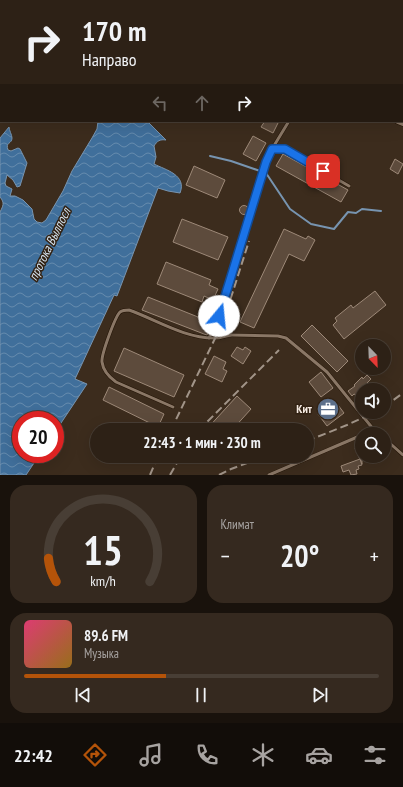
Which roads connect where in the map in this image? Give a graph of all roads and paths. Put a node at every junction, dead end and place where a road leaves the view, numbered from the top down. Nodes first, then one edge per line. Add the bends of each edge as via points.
1 (288, 122) edge
2 (272, 149) junction
3 (349, 186) dead end
4 (209, 338) junction
5 (173, 407) dead end
6 (372, 427) edge
7 (355, 438) edge
8 (391, 444) edge
9 (403, 455) edge
10 (269, 475) edge

1 - 2 lane
2 - 3 lane via 285,149
2 - 4 lane via 219,316
4 - 5 lane via 180,332 130,310 120,312 117,317 102,356 102,366 116,382
4 - 6 lane via 232,335 286,338 327,372
7 - 10 lane
8 - 9 lane

